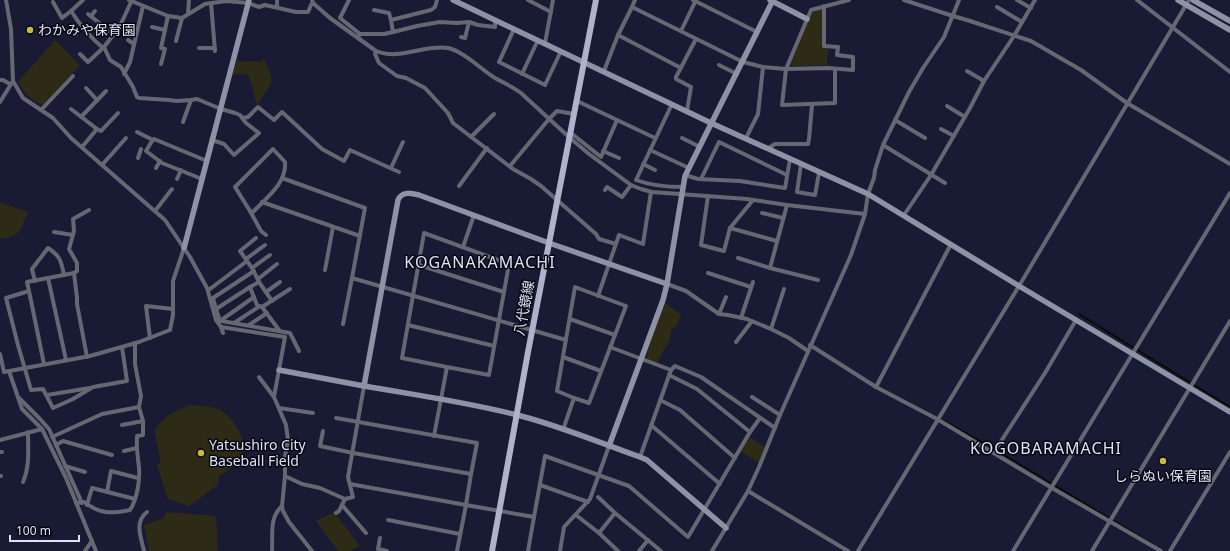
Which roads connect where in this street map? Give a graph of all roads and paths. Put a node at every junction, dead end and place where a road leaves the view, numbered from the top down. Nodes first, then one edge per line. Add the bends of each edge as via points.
1 (6, 0) edge
2 (83, 0) edge
3 (131, 0) edge
4 (189, 0) edge
5 (277, 0) edge
6 (349, 0) edge
7 (437, 0) edge
8 (453, 0) edge
9 (528, 0) edge
10 (553, 0) edge
11 (596, 0) edge
12 (635, 0) edge
13 (695, 0) edge
14 (849, 0) edge
15 (904, 0) edge
16 (959, 0) edge
17 (1017, 0) edge
18 (1035, 0) edge
19 (1138, 0) edge
20 (1178, 0) edge
21 (1193, 0) edge
22 (226, 1) edge
23 (772, 1) edge
24 (53, 2) dead end
25 (248, 2) edge
26 (313, 2) edge
27 (1187, 2) edge
28 (211, 3) junction
29 (143, 6) junction
30 (824, 6) junction
31 (277, 7) junction
32 (632, 7) junction
33 (997, 7) dead end
34 (1030, 8) junction
35 (374, 10) dead end
36 (71, 11) junction
37 (95, 11) dead end
38 (551, 12) junction
39 (188, 14) junction
40 (168, 16) junction
41 (953, 16) junction
42 (182, 18) junction
43 (807, 18) junction
44 (391, 20) junction
45 (496, 20) junction
46 (469, 22) junction
47 (1022, 22) junction
48 (1230, 22) edge
49 (152, 27) dead end
50 (1172, 27) junction
51 (514, 29) junction
52 (164, 30) junction
53 (1230, 30) edge
54 (681, 31) junction
55 (393, 32) junction
56 (758, 32) junction
57 (114, 35) junction
58 (618, 35) junction
59 (359, 36) junction
60 (1014, 36) junction
61 (465, 38) dead end
62 (696, 39) junction
63 (128, 40) dead end
64 (538, 40) junction
65 (176, 41) dead end
66 (545, 43) junction
67 (134, 44) junction
68 (104, 48) junction
69 (199, 48) dead end
70 (376, 51) junction
71 (561, 51) junction
72 (80, 54) dead end
73 (584, 62) junction
74 (743, 62) junction
75 (161, 64) dead end
76 (719, 65) dead end
77 (763, 67) junction
78 (681, 68) junction
79 (786, 69) junction
80 (836, 69) junction
81 (604, 71) junction
82 (967, 71) dead end
83 (1230, 72) edge
84 (124, 74) junction
85 (522, 74) junction
86 (737, 74) junction
87 (73, 76) dead end
88 (0, 80) edge
89 (984, 81) junction
90 (12, 82) junction
91 (86, 88) dead end
92 (106, 91) dead end
93 (98, 100) junction
94 (191, 100) junction
95 (576, 101) junction
96 (0, 102) edge
97 (1127, 103) junction
98 (672, 104) junction
99 (812, 104) junction
100 (947, 106) dead end
101 (71, 109) dead end
102 (220, 109) junction
103 (41, 110) junction
104 (687, 111) junction
105 (118, 113) dead end
106 (494, 114) dead end
107 (574, 114) junction
108 (81, 117) junction
109 (965, 117) junction
110 (242, 118) junction
111 (548, 119) junction
112 (618, 120) junction
113 (895, 120) junction
114 (183, 122) dead end
115 (711, 123) junction
116 (97, 129) junction
117 (941, 129) dead end
118 (137, 132) dead end
119 (570, 135) junction
120 (954, 136) junction
121 (471, 137) junction
122 (126, 138) dead end
123 (655, 138) junction
124 (682, 138) dead end
125 (746, 138) junction
126 (925, 138) dead end
127 (153, 140) junction
128 (212, 140) junction
129 (403, 142) dead end
130 (883, 145) junction
131 (82, 147) junction
132 (700, 147) junction
133 (487, 148) junction
134 (767, 149) junction
135 (650, 150) junction
136 (146, 151) junction
137 (603, 151) junction
138 (138, 158) dead end
139 (619, 158) dead end
140 (790, 159) junction
141 (160, 161) junction
142 (207, 161) junction
143 (643, 164) junction
144 (801, 164) junction
145 (1230, 164) edge
146 (102, 165) junction
147 (510, 166) junction
148 (156, 168) dead end
149 (391, 168) junction
150 (689, 168) junction
151 (181, 170) junction
152 (655, 170) dead end
153 (399, 172) dead end
154 (819, 173) junction
155 (787, 175) junction
156 (931, 175) junction
157 (686, 176) junction
158 (282, 178) junction
159 (177, 179) dead end
160 (202, 179) junction
161 (701, 179) junction
162 (945, 183) dead end
163 (631, 185) junction
164 (459, 186) dead end
165 (683, 187) junction
166 (172, 189) dead end
167 (605, 190) dead end
168 (651, 192) junction
169 (1230, 193) edge
170 (868, 194) junction
171 (682, 195) junction
172 (708, 196) junction
173 (753, 200) junction
174 (557, 201) junction
175 (262, 202) junction
176 (787, 205) junction
177 (89, 210) dead end
178 (155, 211) junction
179 (250, 211) junction
180 (762, 213) dead end
181 (864, 214) junction
182 (474, 215) junction
183 (904, 216) junction
184 (783, 218) junction
185 (333, 227) junction
186 (730, 228) junction
187 (54, 232) dead end
188 (73, 235) junction
189 (266, 235) dead end
190 (360, 236) junction
191 (256, 238) dead end
192 (777, 242) junction
193 (549, 243) junction
194 (616, 244) junction
195 (951, 244) junction
196 (265, 246) dead end
197 (463, 247) junction
198 (184, 248) junction
199 (270, 255) dead end
200 (738, 258) dead end
201 (247, 260) junction
202 (277, 264) dead end
203 (609, 264) junction
204 (419, 265) junction
205 (770, 268) junction
206 (253, 270) junction
207 (325, 270) dead end
208 (74, 273) junction
209 (708, 273) dead end
210 (64, 275) junction
211 (48, 278) junction
212 (352, 278) junction
213 (258, 280) junction
214 (818, 280) dead end
215 (36, 281) junction
216 (280, 282) dead end
217 (752, 282) dead end
218 (667, 284) junction
219 (1019, 286) junction
220 (250, 287) junction
221 (383, 287) junction
222 (751, 287) junction
223 (290, 289) dead end
224 (784, 289) dead end
225 (209, 290) junction
226 (29, 291) junction
227 (266, 292) junction
228 (504, 292) junction
229 (413, 296) junction
230 (598, 296) junction
231 (254, 297) junction
232 (726, 297) dead end
233 (214, 298) junction
234 (272, 301) junction
235 (261, 307) junction
236 (216, 308) junction
237 (173, 309) junction
238 (267, 313) junction
239 (719, 314) junction
240 (741, 318) junction
241 (570, 319) junction
242 (218, 320) junction
243 (499, 320) junction
244 (1076, 320) junction
245 (752, 321) junction
246 (1230, 322) edge
247 (234, 323) junction
248 (343, 324) dead end
249 (408, 325) junction
250 (249, 326) junction
251 (221, 327) junction
252 (771, 329) junction
253 (279, 330) junction
254 (532, 330) junction
255 (223, 333) dead end
256 (615, 335) junction
257 (150, 338) junction
258 (566, 340) junction
259 (736, 342) dead end
260 (135, 343) junction
261 (494, 346) junction
262 (810, 346) junction
263 (122, 347) junction
264 (610, 347) junction
265 (299, 350) dead end
266 (808, 352) junction
267 (1134, 353) junction
268 (0, 354) edge
269 (87, 357) junction
270 (563, 357) junction
271 (641, 359) junction
272 (66, 360) junction
273 (44, 364) junction
274 (447, 367) junction
275 (24, 369) junction
276 (279, 370) junction
277 (9, 371) junction
278 (601, 371) junction
279 (670, 372) junction
280 (259, 377) dead end
281 (1192, 385) junction
282 (364, 386) junction
283 (93, 387) junction
284 (876, 387) junction
285 (46, 395) junction
286 (18, 397) junction
287 (274, 397) junction
288 (752, 397) dead end
289 (574, 398) junction
290 (440, 399) junction
291 (660, 400) junction
292 (139, 407) junction
293 (279, 408) junction
294 (1230, 412) edge
295 (314, 413) dead end
296 (517, 415) junction
297 (780, 415) junction
298 (336, 418) dead end
299 (760, 418) junction
300 (937, 419) junction
301 (143, 421) junction
302 (358, 422) junction
303 (122, 425) dead end
304 (651, 425) junction
305 (775, 428) junction
306 (42, 429) junction
307 (563, 430) junction
308 (323, 431) dead end
309 (28, 432) junction
310 (750, 432) junction
311 (434, 436) junction
312 (52, 437) junction
313 (0, 440) edge
314 (56, 445) junction
315 (609, 446) junction
316 (137, 448) junction
317 (996, 449) dead end
318 (124, 450) dead end
319 (1230, 452) edge
320 (352, 453) junction
321 (112, 455) dead end
322 (640, 457) junction
323 (735, 458) junction
324 (65, 466) junction
325 (85, 472) dead end
326 (471, 474) junction
327 (599, 475) junction
328 (285, 476) junction
329 (138, 478) junction
330 (23, 482) dead end
331 (350, 484) junction
332 (720, 484) junction
333 (540, 485) junction
334 (1053, 486) junction
335 (748, 491) junction
336 (107, 492) junction
337 (598, 497) dead end
338 (135, 499) junction
339 (345, 499) junction
340 (588, 502) junction
341 (76, 503) junction
342 (82, 503) junction
343 (87, 505) junction
344 (342, 505) junction
345 (466, 505) junction
346 (282, 506) junction
347 (704, 510) junction
348 (500, 511) junction
349 (147, 512) dead end
350 (336, 513) dead end
351 (615, 513) junction
352 (576, 515) junction
353 (534, 517) junction
354 (1111, 519) junction
355 (388, 520) dead end
356 (726, 528) junction
357 (366, 533) dead end
358 (598, 533) junction
359 (460, 534) junction
360 (380, 538) dead end
361 (648, 540) junction
362 (92, 541) junction
363 (84, 551) edge
364 (96, 551) edge
365 (144, 551) edge
366 (272, 551) edge
367 (312, 551) edge
368 (387, 551) edge
369 (457, 551) edge
370 (492, 551) edge
371 (528, 551) edge
372 (560, 551) edge
373 (618, 551) edge
374 (639, 551) edge
375 (661, 551) edge
376 (712, 551) edge
377 (848, 551) edge
378 (858, 551) edge
379 (1013, 551) edge
380 (1092, 551) edge
381 (1161, 551) edge
382 (1170, 551) edge

1 - 90 street via 11,29
2 - 36 street
3 - 29 street
3 - 57 street
4 - 39 street
5 - 31 street
6 - 59 street via 340,18
7 - 44 street via 431,10
8 - 45 street
9 - 38 street
10 - 38 street
11 - 73 main road, 八代鏡線
12 - 32 street
13 - 54 street
13 - 56 street
14 - 30 street
15 - 41 street
16 - 41 street
17 - 34 street
18 - 34 street
19 - 50 street
20 - 27 street
21 - 48 street
22 - 25 street
22 - 28 street
23 - 43 street
23 - 56 street
24 - 36 street via 62,18
25 - 31 street via 258,7
25 - 102 street
26 - 31 street via 308,12
26 - 59 street via 330,18
27 - 50 street
27 - 53 street
28 - 39 street
28 - 69 street via 215,49
29 - 40 street
29 - 67 street
30 - 43 street via 811,10
30 - 80 street via 824,46 838,47 837,55 853,57 853,70
32 - 54 street
32 - 58 street
33 - 47 street
34 - 47 street
35 - 44 street via 389,13
36 - 68 street via 94,40
37 - 57 street via 90,15
38 - 66 street
39 - 42 street
40 - 42 street
40 - 52 street
41 - 60 street
41 - 113 street via 944,37 923,68
42 - 65 street
43 - 79 street
44 - 55 street
45 - 46 street via 495,27
45 - 51 street
46 - 55 street via 440,22
46 - 61 street
47 - 60 street
49 - 52 street
50 - 83 street
50 - 97 street
51 - 64 street
51 - 85 street via 499,62
52 - 75 street via 161,48 165,49
54 - 62 street
55 - 59 street
56 - 74 street
57 - 68 street
58 - 78 street
58 - 81 street
59 - 70 street
60 - 89 street
60 - 97 street via 1031,41 1081,70
62 - 74 street
62 - 78 street
63 - 67 street
64 - 66 street
64 - 85 street
66 - 71 street
67 - 84 street
68 - 72 street via 88,62
68 - 84 street via 110,60 121,67
70 - 111 street via 396,55 443,48 456,51 513,87
70 - 121 street via 379,63 397,76 425,88 448,113 453,123
71 - 73 street
71 - 85 street via 545,85
73 - 81 street
73 - 95 main road, 八代鏡線
74 - 77 street
74 - 86 street
76 - 86 street
77 - 79 street
77 - 125 street via 758,114
78 - 104 street via 676,79 690,87
79 - 80 street
79 - 99 street via 782,105
80 - 99 street via 835,103
81 - 98 street
82 - 89 street
84 - 94 street via 139,98
86 - 115 street
87 - 103 street
88 - 90 street
89 - 109 street
90 - 96 street
90 - 103 street via 23,98
91 - 93 street
92 - 93 street
93 - 108 street
94 - 102 street via 196,99
94 - 114 street
95 - 107 main road, 八代鏡線
95 - 112 street
97 - 145 street
97 - 219 street
98 - 104 street
98 - 123 street
99 - 134 street via 808,144 775,144
100 - 109 street
101 - 108 street
102 - 110 street via 236,113
102 - 128 street
103 - 131 street via 53,118
104 - 115 street
105 - 116 street via 101,131
106 - 121 street
107 - 111 street via 557,110
107 - 119 main road, 八代鏡線
108 - 116 street
109 - 120 street
110 - 128 street via 258,134 234,155 224,144
110 - 149 street via 248,117 258,107 274,120 282,112 322,149 344,161 350,150
111 - 119 street
111 - 147 street
112 - 123 street
112 - 137 street
113 - 126 street
113 - 130 street
115 - 125 street
115 - 132 street
116 - 131 street
117 - 120 street
118 - 127 street
119 - 137 street via 601,157
119 - 163 street
119 - 174 main road, 八代鏡線
120 - 156 street
121 - 133 street
122 - 146 street
123 - 135 street
124 - 132 street
125 - 134 street
127 - 136 street
127 - 142 street
128 - 142 street
129 - 149 street
130 - 156 street
130 - 170 street
131 - 146 street
132 - 150 street
133 - 147 street
133 - 164 street
134 - 140 street
135 - 143 street
135 - 150 street
136 - 138 street via 140,148
136 - 141 street
137 - 139 street
140 - 144 street
140 - 155 street
141 - 148 street
141 - 151 street
142 - 160 street
143 - 152 street
143 - 165 street via 636,180 659,186
144 - 154 street
144 - 154 street via 797,192 815,195
146 - 178 street
147 - 174 street via 531,178
149 - 153 street
150 - 157 street
151 - 159 street
151 - 160 street
154 - 170 street
155 - 161 street via 786,188 740,181
155 - 161 street via 719,142
156 - 162 street
156 - 183 street
157 - 161 street
157 - 165 street
158 - 175 street via 278,187
158 - 179 street via 286,162 273,149 235,187
158 - 190 street via 365,208
160 - 198 street
163 - 167 street via 622,197 607,187
163 - 168 street
165 - 171 street
166 - 178 street
168 - 171 street
168 - 194 street via 643,244 619,235
169 - 267 street
170 - 181 street
170 - 183 street
171 - 172 street
171 - 218 street
172 - 173 street
172 - 186 street via 701,245 724,251
173 - 176 street
173 - 186 street
174 - 193 main road, 八代鏡線
174 - 194 street via 599,239
175 - 179 street via 253,212
175 - 185 street
176 - 181 street
176 - 184 street
177 - 188 street via 73,219
178 - 198 street via 166,220
179 - 189 street
180 - 184 street
181 - 262 street via 851,255
182 - 193 street
182 - 197 street
182 - 221 street via 419,195 405,193 400,196
183 - 195 street
184 - 192 street
185 - 190 street
185 - 207 street
186 - 192 street
187 - 188 street via 63,231
188 - 208 street via 69,249 77,263 77,271
190 - 212 street
191 - 201 street via 240,251
192 - 205 street
193 - 203 street
193 - 254 main road, 八代鏡線
194 - 203 street
195 - 219 street
195 - 284 street
196 - 201 street
197 - 204 street via 424,233
197 - 228 street via 510,264
198 - 225 street
198 - 237 street via 173,281
199 - 206 street
200 - 205 street
201 - 206 street
201 - 225 street
202 - 213 street
203 - 218 street
203 - 230 street
204 - 228 street
204 - 229 street
205 - 214 street
206 - 213 street
206 - 233 street
208 - 210 street
208 - 269 street via 76,304
209 - 222 street
210 - 211 street
210 - 215 street via 57,254 48,248 32,269
211 - 215 street
211 - 272 street
212 - 221 street
212 - 248 street
213 - 220 street
213 - 227 street
215 - 226 street via 27,282
216 - 227 street
217 - 222 street
218 - 239 street via 686,291
218 - 271 street
219 - 244 street
219 - 300 street
220 - 231 street
220 - 236 street
221 - 229 street
221 - 282 street
222 - 240 street
223 - 234 street
224 - 252 street
225 - 233 street
225 - 242 street
226 - 273 street
226 - 275 street via 6,298
227 - 234 street
228 - 243 street
229 - 243 street
229 - 249 street
230 - 241 street via 575,287
230 - 256 street via 626,306
231 - 235 street via 257,305
231 - 242 street
232 - 239 street
233 - 236 street
234 - 235 street
235 - 238 street
235 - 247 street
236 - 242 street
237 - 257 street via 170,330
237 - 257 street via 146,306
238 - 250 street
238 - 253 street
239 - 240 street
240 - 245 street
241 - 256 street
241 - 258 street
242 - 247 street
242 - 251 street
243 - 254 street
243 - 261 street
244 - 267 street
244 - 317 street
245 - 252 street
245 - 259 street
246 - 281 street
247 - 250 street
249 - 261 street
249 - 274 street via 402,358
250 - 253 street
251 - 255 street
251 - 276 street via 285,338
252 - 266 street
253 - 265 street via 290,333
254 - 258 street
254 - 296 main road, 八代鏡線
256 - 264 street
257 - 260 street
258 - 270 street
260 - 263 street
260 - 292 street via 135,364 142,396
261 - 274 street via 489,375
262 - 266 street
262 - 284 street
263 - 269 street
263 - 283 street via 127,381
264 - 271 street
264 - 278 street
266 - 297 street
267 - 281 street
267 - 334 street
268 - 277 street via 4,372
269 - 272 street
270 - 278 street
270 - 289 street via 557,392
271 - 279 street
271 - 315 street
272 - 273 street
273 - 275 street
274 - 290 street
275 - 277 street
275 - 285 street via 31,390 43,389
276 - 282 street
276 - 287 street
277 - 286 street
278 - 289 street via 589,403
279 - 291 street
279 - 299 street via 675,366 701,377
279 - 310 street via 697,389
280 - 287 street
281 - 294 street
281 - 354 street
282 - 290 street
282 - 302 street
283 - 285 street
283 - 285 street via 53,408
284 - 300 street
286 - 306 street via 22,408
286 - 312 street via 49,429
287 - 293 street
288 - 297 street
289 - 307 street
290 - 296 street
290 - 311 street
291 - 304 street
291 - 323 street via 680,410
292 - 301 street
292 - 312 street via 102,414
293 - 295 street
293 - 328 street via 286,425 288,440
296 - 307 street
296 - 348 main road, 八代鏡線
297 - 305 street
298 - 302 street
299 - 305 street
299 - 310 street
300 - 334 street
300 - 378 street
301 - 303 street
301 - 316 street via 143,434 136,436
302 - 311 street
302 - 320 street
304 - 322 street
304 - 332 street
305 - 335 street
306 - 309 street
306 - 341 street
307 - 315 street
308 - 320 street via 320,446
309 - 313 street
309 - 330 street via 27,474
310 - 323 street
311 - 326 street via 477,443
312 - 314 street
314 - 321 street via 63,441
314 - 324 street
315 - 322 street
315 - 327 street
316 - 318 street
316 - 329 street
319 - 382 street
320 - 326 street
320 - 331 street via 348,477
322 - 347 street via 647,460
323 - 332 street
324 - 325 street
324 - 342 street
326 - 345 street
327 - 333 street via 545,456
327 - 340 street
327 - 347 street via 629,486 688,536
328 - 339 street
328 - 346 street
329 - 336 street via 111,470
329 - 338 street
331 - 339 street via 353,497
331 - 345 street
332 - 347 street
333 - 340 street
333 - 353 street
334 - 354 street
334 - 379 street
335 - 356 street
335 - 377 street
336 - 338 street
336 - 343 street via 92,488
337 - 351 street
338 - 343 street via 130,510 119,512 101,512
339 - 344 street
340 - 352 street
341 - 342 street
341 - 362 street
342 - 343 street
344 - 350 street
344 - 357 street
345 - 348 street
345 - 359 street
346 - 366 street via 273,518
346 - 367 street via 289,522
347 - 356 street
348 - 353 street
348 - 370 main road, 八代鏡線
349 - 365 street via 142,516 139,527
351 - 358 street
351 - 361 street
352 - 358 street
352 - 372 street via 564,527
353 - 371 street
354 - 380 street
354 - 381 street
355 - 359 street
356 - 376 street
358 - 373 street
359 - 369 street
360 - 368 street via 378,549
361 - 374 street
361 - 375 street
362 - 363 street
362 - 364 street

